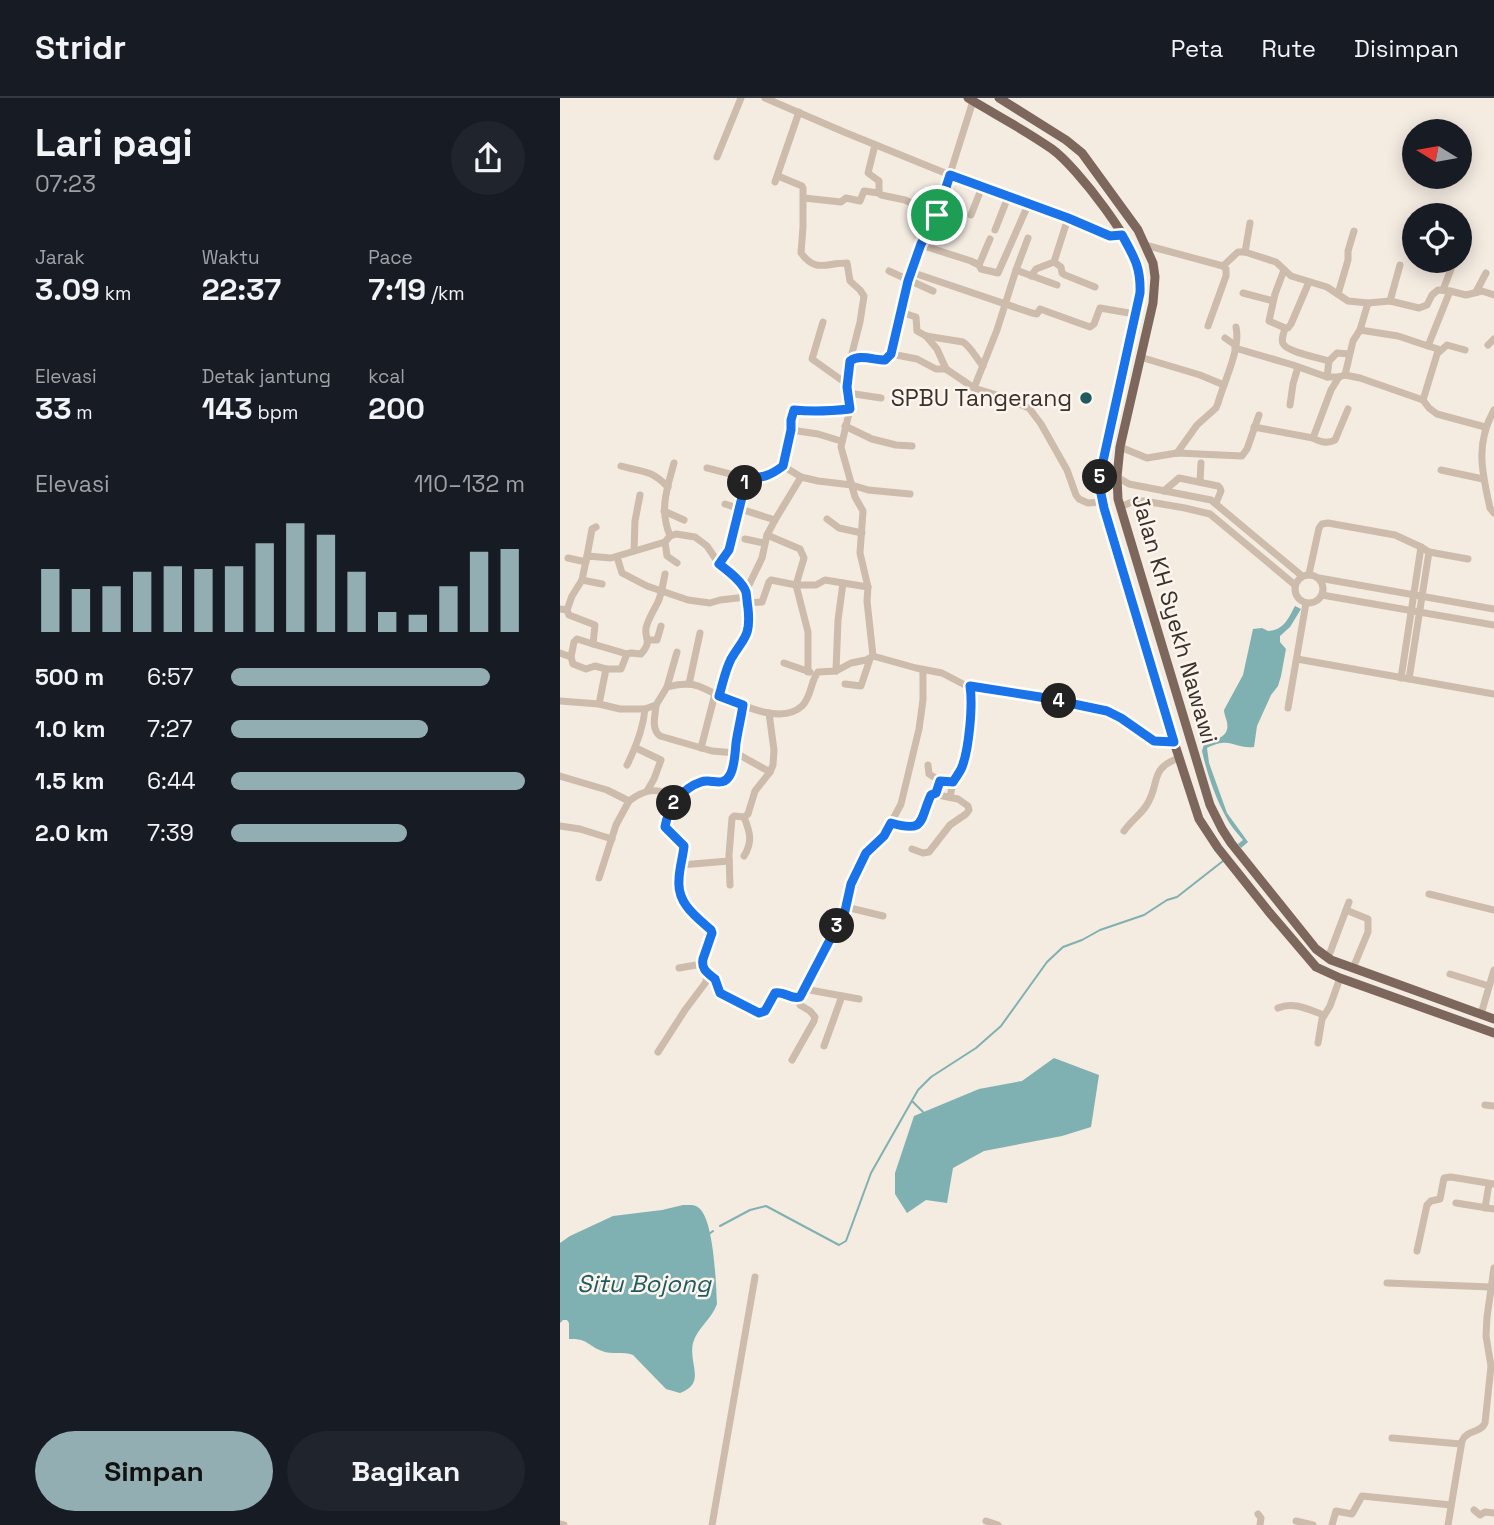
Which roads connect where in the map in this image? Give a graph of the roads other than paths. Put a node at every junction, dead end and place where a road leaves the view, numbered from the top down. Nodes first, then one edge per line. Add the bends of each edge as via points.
1 (740, 98) edge
2 (765, 98) edge
3 (999, 98) edge
4 (971, 100) edge
5 (799, 112) junction
6 (875, 145) junction
7 (717, 157) dead end
8 (950, 175) junction
9 (982, 187) junction
10 (879, 192) junction
11 (1008, 197) junction
12 (804, 198) junction
13 (1028, 205) junction
14 (937, 215) junction
15 (971, 215) dead end
16 (1068, 218) junction
17 (1250, 223) dead end
18 (995, 230) dead end
19 (1354, 231) dead end
20 (1122, 235) junction
21 (1028, 238) dead end
22 (990, 239) dead end
23 (921, 244) junction
24 (1145, 245) junction
25 (1245, 252) junction
26 (1054, 262) junction
27 (979, 265) junction
28 (1400, 265) dead end
29 (1223, 266) junction
30 (1016, 270) junction
31 (1284, 270) junction
32 (889, 271) dead end
33 (1451, 273) edge
34 (1486, 273) dead end
35 (910, 276) junction
36 (1031, 276) junction
37 (1309, 282) junction
38 (1057, 285) dead end
39 (1095, 287) dead end
40 (1447, 290) junction
41 (933, 291) dead end
42 (1476, 292) junction
43 (1243, 293) dead end
44 (1338, 294) junction
45 (1494, 295) edge
46 (1273, 301) junction
47 (1390, 302) junction
48 (1368, 303) junction
49 (1005, 304) junction
50 (900, 312) junction
51 (1135, 314) junction
52 (823, 322) dead end
53 (1209, 326) dead end
54 (1236, 327) dead end
55 (1284, 328) junction
56 (1360, 330) junction
57 (926, 336) junction
58 (1225, 338) dead end
59 (1235, 346) junction
60 (1428, 346) junction
61 (1291, 349) junction
62 (1465, 350) dead end
63 (1438, 353) junction
64 (891, 354) junction
65 (1349, 354) junction
66 (1140, 357) junction
67 (850, 361) junction
68 (1329, 362) junction
69 (1285, 363) junction
70 (983, 366) junction
71 (1298, 366) junction
72 (946, 369) junction
73 (1342, 376) junction
74 (1327, 377) junction
75 (847, 384) junction
76 (1224, 385) junction
77 (974, 388) junction
78 (848, 393) junction
79 (881, 398) dead end
80 (1423, 400) junction
81 (1290, 405) dead end
82 (850, 409) junction
83 (1348, 409) dead end
84 (1494, 410) edge
85 (1259, 415) dead end
86 (845, 426) junction
87 (1254, 427) junction
88 (1485, 427) junction
89 (791, 430) junction
90 (1313, 438) junction
91 (841, 441) junction
92 (912, 446) dead end
93 (1120, 447) junction
94 (1177, 453) junction
95 (674, 463) dead end
96 (1201, 463) dead end
97 (621, 466) dead end
98 (783, 466) junction
99 (707, 468) dead end
100 (1441, 470) dead end
101 (747, 477) junction
102 (801, 477) junction
103 (1117, 477) junction
104 (1483, 479) junction
105 (1200, 482) junction
106 (852, 485) junction
107 (668, 487) junction
108 (1164, 491) junction
109 (910, 494) dead end
110 (639, 495) dead end
111 (1103, 502) junction
112 (1216, 503) junction
113 (725, 504) dead end
114 (739, 507) junction
115 (1120, 508) junction
116 (664, 511) junction
117 (1494, 513) edge
118 (827, 519) dead end
119 (684, 520) dead end
120 (775, 520) junction
121 (596, 527) dead end
122 (862, 533) junction
123 (668, 539) junction
124 (745, 539) dead end
125 (766, 539) junction
126 (1425, 550) junction
127 (634, 551) junction
128 (617, 557) junction
129 (568, 558) dead end
130 (587, 559) junction
131 (1468, 559) dead end
132 (677, 563) dead end
133 (719, 564) junction
134 (665, 574) dead end
135 (1306, 575) junction
136 (1319, 578) junction
137 (582, 580) junction
138 (1292, 582) junction
139 (843, 583) junction
140 (602, 584) dead end
141 (796, 584) junction
142 (868, 587) junction
143 (662, 591) junction
144 (1322, 595) junction
145 (1418, 596) junction
146 (746, 597) junction
147 (1306, 603) junction
148 (1494, 609) edge
149 (563, 610) edge
150 (1415, 611) junction
151 (1494, 625) edge
152 (661, 626) dead end
153 (700, 633) dead end
154 (648, 640) junction
155 (593, 644) junction
156 (677, 652) dead end
157 (560, 653) edge
158 (627, 654) junction
159 (571, 657) junction
160 (871, 657) junction
161 (1297, 659) junction
162 (784, 663) dead end
163 (606, 669) junction
164 (923, 670) junction
165 (836, 671) junction
166 (812, 673) junction
167 (1405, 679) junction
168 (689, 684) junction
169 (845, 684) dead end
170 (970, 686) junction
171 (667, 687) junction
172 (1494, 694) edge
173 (717, 695) junction
174 (560, 701) edge
175 (599, 704) junction
176 (743, 705) junction
177 (656, 706) junction
178 (1288, 708) dead end
179 (645, 709) junction
180 (769, 713) junction
181 (1174, 742) junction
182 (636, 748) junction
183 (701, 748) junction
184 (736, 753) junction
185 (1180, 758) junction
186 (627, 765) dead end
187 (928, 765) dead end
188 (770, 772) junction
189 (560, 776) edge
190 (940, 781) junction
191 (953, 782) junction
192 (647, 791) junction
193 (936, 793) junction
194 (950, 797) junction
195 (629, 801) junction
196 (674, 803) junction
197 (744, 817) junction
198 (891, 823) junction
199 (560, 825) edge
200 (1124, 831) dead end
201 (612, 839) junction
202 (912, 849) dead end
203 (744, 856) dead end
204 (729, 861) junction
205 (681, 865) junction
206 (599, 878) dead end
207 (730, 885) dead end
208 (1429, 894) dead end
209 (846, 907) junction
210 (1494, 910) edge
211 (883, 916) dead end
212 (1328, 958) junction
213 (702, 964) junction
214 (679, 968) dead end
215 (1353, 968) junction
216 (1494, 970) edge
217 (707, 974) junction
218 (1450, 974) dead end
219 (1340, 978) junction
220 (1489, 986) junction
221 (804, 989) junction
222 (842, 996) junction
223 (799, 998) junction
224 (859, 999) dead end
225 (1450, 1004) junction
226 (1278, 1009) dead end
227 (1481, 1014) junction
228 (1324, 1015) junction
229 (1446, 1015) junction
230 (1494, 1019) edge
231 (1494, 1032) edge
232 (1318, 1043) dead end
233 (824, 1046) dead end
234 (658, 1052) dead end
235 (792, 1060) dead end
236 (1485, 1105) dead end
237 (1494, 1106) edge
238 (1492, 1184) edge
239 (1456, 1203) dead end
240 (1490, 1209) edge
241 (1417, 1251) dead end
242 (1494, 1268) edge
243 (755, 1277) dead end
244 (1387, 1283) dead end
245 (1491, 1287) junction
246 (1392, 1438) dead end
247 (1461, 1444) junction
248 (1451, 1505) junction
249 (1494, 1513) edge
250 (1258, 1514) dead end
251 (986, 1521) dead end
252 (1296, 1521) dead end
253 (712, 1525) edge
254 (998, 1525) edge
255 (1260, 1525) edge
256 (1313, 1525) edge
257 (1332, 1525) edge
258 (1448, 1525) edge
259 (1478, 1525) edge

1 - 7 street
2 - 5 street
3 - 24 main road, Jalan KH Syekh Nawawi via 1082,153
4 - 8 street
4 - 20 main road, Jalan KH Syekh Nawawi via 1062,157
5 - 6 street
5 - 12 street via 776,179 802,186
6 - 8 street
6 - 10 street via 868,173 878,181
8 - 9 street
8 - 14 street
9 - 11 street
9 - 15 street
10 - 12 street via 864,191 860,201
10 - 14 street
11 - 13 street
11 - 18 street
12 - 67 street via 801,253 818,266 847,263 850,281 864,296
13 - 16 street
13 - 27 street via 998,273
14 - 23 street
16 - 20 street via 1110,236
16 - 26 street
17 - 25 street
19 - 44 street
20 - 51 main road, Jalan KH Syekh Nawawi via 1141,277
21 - 30 street
22 - 27 street
23 - 27 street
23 - 35 street
24 - 29 street
24 - 66 main road, Jalan KH Syekh Nawawi via 1155,277
25 - 29 street via 1235,254
25 - 31 street via 1276,262
26 - 36 street via 1036,268
26 - 39 street via 1065,275
28 - 47 street
29 - 53 street via 1226,275
30 - 36 street
30 - 49 street
31 - 37 street
31 - 46 street
32 - 35 street
33 - 40 street
34 - 42 street
35 - 41 street
35 - 49 street
35 - 50 street
36 - 38 street
37 - 44 street
37 - 55 street via 1291,324
40 - 42 street via 1469,296
40 - 47 street via 1434,292 1427,305 1419,308
40 - 60 street
42 - 45 street
43 - 46 street
44 - 48 street
46 - 55 street via 1269,321
47 - 48 street
48 - 56 street
49 - 51 street via 1035,314 1040,309 1090,327 1100,308
49 - 70 street
50 - 57 street via 916,317 917,331
50 - 64 street
51 - 111 main road, Jalan KH Syekh Nawawi via 1100,475
52 - 75 street via 812,359
54 - 59 street
55 - 61 street via 1282,344
56 - 60 street
56 - 65 street
57 - 70 street via 968,344
57 - 72 street
58 - 59 street
59 - 69 street
59 - 76 street
60 - 63 street
61 - 68 street
61 - 69 street
62 - 63 street via 1447,345
63 - 80 street
64 - 67 street via 885,360
64 - 72 street
65 - 68 street via 1337,353
65 - 73 street
66 - 76 street
66 - 93 main road, Jalan KH Syekh Nawawi
67 - 75 street
68 - 74 street
69 - 71 street
70 - 77 street
71 - 74 street
71 - 81 street
72 - 77 street
73 - 74 street
73 - 80 street
73 - 90 street via 1331,390
75 - 78 street
76 - 94 street via 1216,408
77 - 111 street via 1029,408 1067,470 1076,495 1088,503
78 - 79 street
78 - 82 street
80 - 88 street via 1437,414
82 - 86 street
82 - 89 street via 796,410
83 - 90 street via 1333,442
84 - 88 street
85 - 87 street
86 - 91 street
86 - 92 street via 872,439
87 - 90 street
87 - 94 street via 1242,456
88 - 104 street
89 - 91 street
89 - 98 street
91 - 106 street
93 - 94 street via 1147,458
93 - 103 main road, Jalan KH Syekh Nawawi
95 - 107 street
96 - 105 street
97 - 107 street via 648,472
98 - 101 street via 768,476
98 - 102 street
99 - 101 street
100 - 104 street
101 - 114 street
102 - 106 street
102 - 120 street
103 - 108 street
103 - 115 main road, Jalan KH Syekh Nawawi
104 - 117 street
105 - 108 street via 1179,478
105 - 112 street via 1220,488
106 - 109 street
106 - 122 street via 863,511
107 - 116 street
108 - 112 street
110 - 127 street
111 - 181 main road, Jalan KH Syekh Nawawi
112 - 135 street
113 - 114 street
114 - 120 street
114 - 133 street via 729,550
115 - 138 street via 1144,502 1210,514
115 - 212 main road, Jalan KH Syekh Nawawi via 1210,805 1231,843
116 - 119 street
116 - 123 street
118 - 122 street via 839,528
120 - 125 street
121 - 130 street
122 - 142 street via 860,553
123 - 127 street
123 - 132 street via 667,556
123 - 133 street via 676,534 695,537
124 - 125 street
125 - 141 street via 800,549 804,558
125 - 146 street
126 - 131 street
126 - 135 street via 1395,535 1322,524
126 - 145 street
127 - 128 street
128 - 130 street
128 - 143 street via 622,573
129 - 130 street
130 - 137 street
133 - 146 street via 736,579
134 - 143 street
135 - 136 street
135 - 138 street
136 - 144 street
136 - 145 street
137 - 140 street
137 - 149 street
138 - 147 street via 1297,596
139 - 141 street
139 - 142 street
139 - 165 street
141 - 146 street via 771,580 762,602
141 - 166 street via 804,608
142 - 160 street
143 - 146 street via 710,603
143 - 154 street via 647,625
144 - 147 street
144 - 150 street
145 - 148 street
145 - 150 street
146 - 173 street via 748,631
147 - 161 street
149 - 155 street via 595,625
150 - 151 street
150 - 167 street
152 - 154 street via 657,640
153 - 168 street
154 - 158 street via 641,654
155 - 158 street
155 - 159 street via 577,639
156 - 171 street
157 - 159 street
158 - 163 street via 621,669
159 - 163 street via 576,667
160 - 164 street
160 - 165 street
160 - 169 street via 862,687
161 - 167 street
161 - 178 street
162 - 166 street
163 - 175 street
164 - 170 street
164 - 198 street via 915,751
165 - 166 street
166 - 180 street via 810,696 801,707 794,713
167 - 172 street
168 - 171 street
168 - 173 street
170 - 181 street via 1107,711 1154,741
170 - 191 street via 965,758
171 - 177 street
173 - 176 street
173 - 183 street
174 - 175 street
175 - 179 street
176 - 180 street
176 - 184 street
177 - 179 street
177 - 183 street via 657,734
179 - 182 street
180 - 188 street via 774,750
181 - 185 main road, Jalan KH Syekh Nawawi
182 - 186 street
182 - 192 street via 662,760
183 - 184 street
184 - 188 street
184 - 196 street via 725,781 700,782
185 - 200 street via 1160,770 1146,806
185 - 219 main road, Jalan KH Syekh Nawawi via 1199,819 1212,841 1316,967
187 - 190 street via 929,774
188 - 197 street via 754,791
189 - 195 street
190 - 191 street
190 - 193 street
191 - 194 street
192 - 195 street
192 - 196 street via 669,795
193 - 194 street
193 - 198 street via 920,823 906,827
194 - 202 street via 964,802 969,810 929,852
195 - 201 street
196 - 205 street via 665,827 684,846
197 - 203 street via 750,846
197 - 204 street via 732,818
198 - 209 street via 866,853
199 - 201 street
201 - 206 street
204 - 205 street
204 - 207 street
205 - 213 street via 678,879 683,901 712,933
208 - 210 street
209 - 211 street
209 - 221 street
212 - 215 main road, Jalan KH Syekh Nawawi
212 - 215 street via 1347,906 1368,919 1368,932
213 - 214 street
213 - 217 street
215 - 225 main road, Jalan KH Syekh Nawawi
216 - 220 street
217 - 223 street via 715,979 720,993 759,1013 775,993
217 - 234 street
218 - 220 street
219 - 228 street
219 - 229 main road, Jalan KH Syekh Nawawi
220 - 227 street
221 - 222 street
221 - 223 street
222 - 224 street
222 - 233 street
223 - 235 street via 800,1005 815,1015
225 - 227 main road, Jalan KH Syekh Nawawi
225 - 229 main road
226 - 228 street via 1293,1005
227 - 230 main road, Jalan KH Syekh Nawawi
228 - 232 street
229 - 231 main road, Jalan KH Syekh Nawawi
236 - 237 street
238 - 240 street
238 - 241 street via 1444,1178 1440,1199 1426,1208
239 - 240 street
242 - 245 street
243 - 253 street
244 - 245 street
245 - 247 street via 1486,1317 1491,1366 1485,1423 1467,1433
246 - 247 street
247 - 248 street
248 - 257 street via 1362,1496 1352,1514 1336,1511
248 - 258 street
249 - 259 street via 1477,1513
250 - 255 street
251 - 254 street
252 - 256 street

